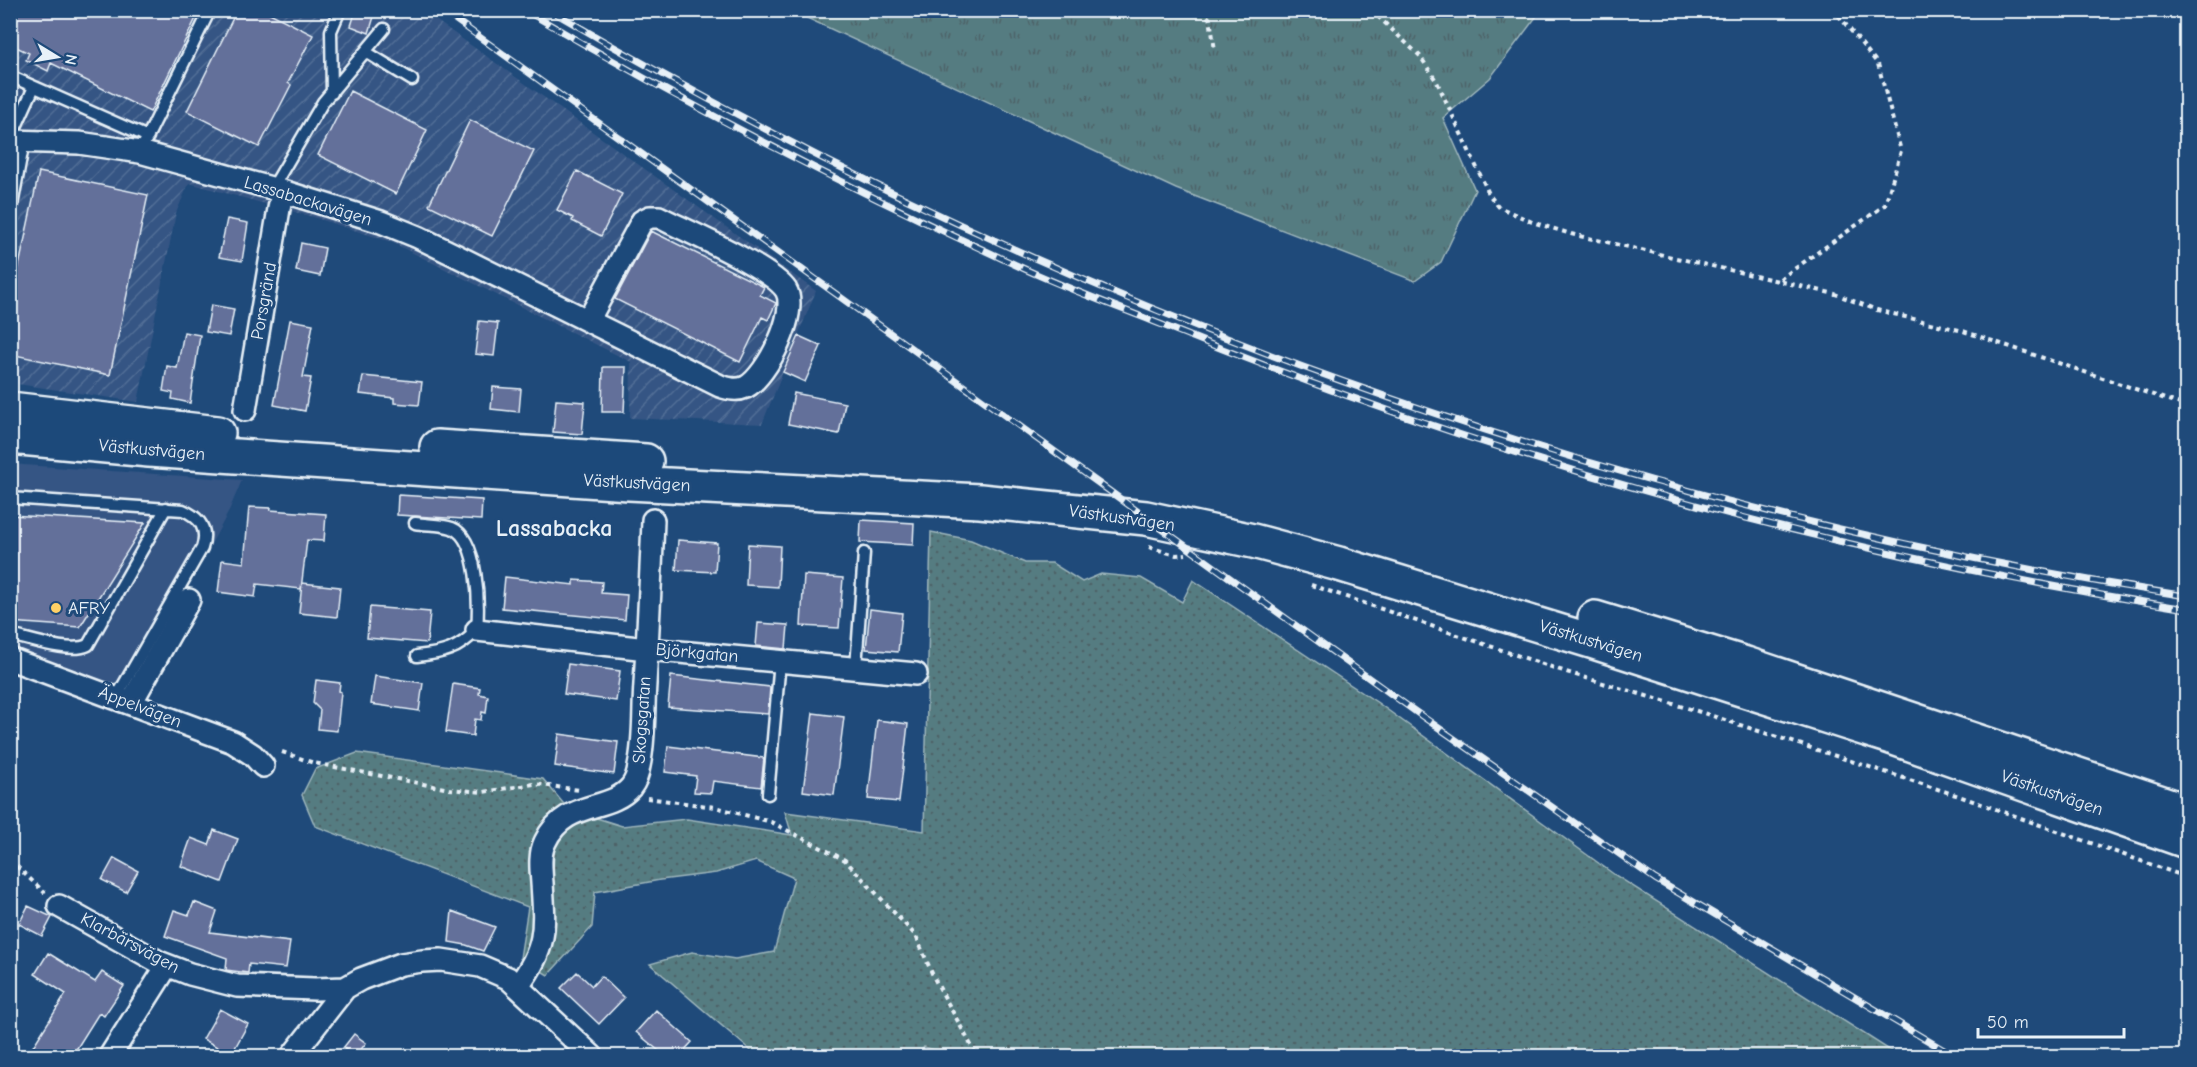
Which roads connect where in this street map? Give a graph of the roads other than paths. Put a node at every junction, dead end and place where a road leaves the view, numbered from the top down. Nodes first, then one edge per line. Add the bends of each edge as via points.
1 (210, 10) edge
2 (337, 12) edge
3 (384, 29) dead end
4 (366, 52) junction
5 (10, 76) edge
6 (412, 80) dead end
7 (34, 87) junction
8 (332, 93) junction
9 (15, 141) edge
10 (144, 145) junction
11 (277, 190) junction
12 (10, 216) edge
13 (588, 321) junction
14 (10, 409) edge
15 (245, 410) dead end
16 (10, 437) edge
17 (10, 498) edge
18 (166, 508) junction
19 (653, 520) dead end
20 (415, 523) dead end
21 (864, 553) dead end
22 (189, 600) dead end
23 (477, 630) junction
24 (10, 635) edge
25 (647, 649) junction
26 (417, 656) dead end
27 (10, 659) edge
28 (780, 661) junction
29 (856, 668) junction
30 (916, 674) dead end
31 (124, 701) junction
32 (263, 766) dead end
33 (768, 794) dead end
34 (2187, 811) edge
35 (2187, 841) edge
36 (58, 906) road end
37 (167, 966) junction
38 (518, 986) junction
39 (345, 988) junction
40 (110, 1056) edge
41 (292, 1056) edge
42 (592, 1056) edge

1 - 10 lane
2 - 8 lane via 331,31
3 - 4 lane
4 - 6 lane
4 - 8 lane
5 - 7 lane
7 - 9 lane
7 - 10 lane
8 - 11 lane via 323,102
9 - 10 street, Lassabackavägen
9 - 12 lane
10 - 11 street, Lassabackavägen
11 - 13 street, Lassabackavägen via 418,237
11 - 15 street, Porsgränd
13 - 13 street, Lassabackavägen via 720,386 737,389 760,375 785,328 790,300 776,279 758,268 650,217 642,220
14 - 34 main road, Västkustvägen via 250,436 1032,485 1170,502 1345,544 1680,644
16 - 35 main road, Västkustvägen via 629,483 980,501 1146,518 1339,564 1591,640 1888,736
17 - 18 lane
18 - 24 lane via 88,645 70,648
18 - 31 lane via 194,515 201,522 205,538
19 - 25 street, Skogsgatan
20 - 23 lane via 453,528 467,544 477,586
21 - 29 lane
22 - 31 street
23 - 25 street, Björkgatan
23 - 26 lane via 467,641 441,654
25 - 28 street, Björkgatan
25 - 38 street, Skogsgatan via 637,776 621,795 569,815 544,843 542,943
27 - 31 street, Äppelvägen
28 - 29 street, Björkgatan
28 - 33 lane
29 - 30 street, Björkgatan
31 - 32 street, Äppelvägen via 233,742
36 - 37 street, Klarbärsvägen
37 - 39 street, Klarbärsvägen via 237,986
37 - 40 street
38 - 39 street via 480,966 441,960 401,964
38 - 42 street
39 - 41 street

